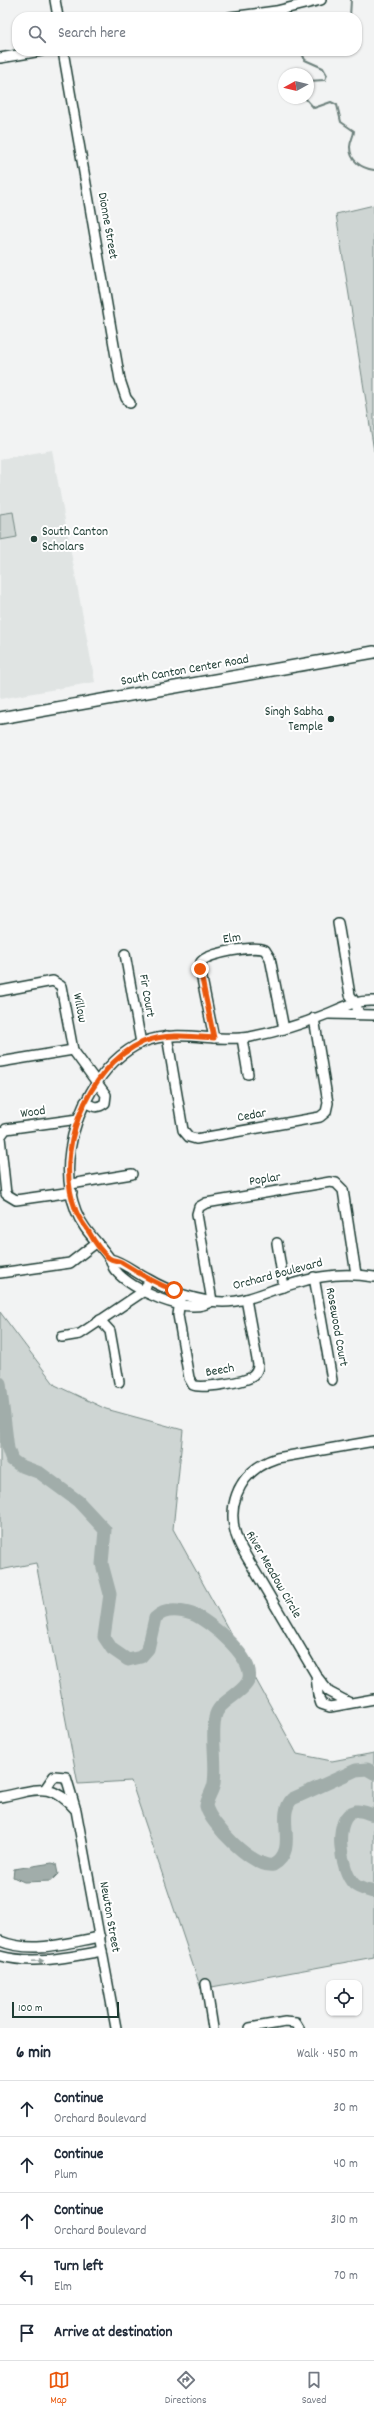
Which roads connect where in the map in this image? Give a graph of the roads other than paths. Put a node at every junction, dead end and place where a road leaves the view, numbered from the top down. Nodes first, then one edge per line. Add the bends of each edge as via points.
1 (55, 0) edge
2 (321, 0) edge
3 (57, 12) edge
4 (268, 12) edge
5 (12, 56) edge
6 (64, 56) edge
7 (0, 58) edge
8 (130, 403) dead end
9 (374, 652) edge
10 (0, 718) edge
11 (338, 923) dead end
12 (125, 954) dead end
13 (0, 991) edge
14 (374, 1001) edge
15 (355, 1002) junction
16 (327, 1014) junction
17 (359, 1014) junction
18 (374, 1015) edge
19 (314, 1018) junction
20 (284, 1029) junction
21 (167, 1036) junction
22 (214, 1038) junction
23 (242, 1038) junction
24 (142, 1043) junction
25 (73, 1050) junction
26 (0, 1062) edge
27 (248, 1074) dead end
28 (97, 1082) junction
29 (85, 1102) junction
30 (78, 1119) junction
31 (132, 1174) dead end
32 (71, 1188) junction
33 (96, 1243) junction
34 (277, 1243) dead end
35 (110, 1259) junction
36 (0, 1273) edge
37 (356, 1274) junction
38 (374, 1277) edge
39 (314, 1278) junction
40 (149, 1280) junction
41 (284, 1287) junction
42 (144, 1291) junction
43 (181, 1292) junction
44 (246, 1299) junction
45 (212, 1301) junction
46 (179, 1304) junction
47 (100, 1320) junction
48 (62, 1337) dead end
49 (332, 1380) dead end
50 (119, 1382) dead end
51 (374, 1441) edge
52 (316, 1674) junction
53 (374, 1699) edge
54 (351, 1702) junction
55 (45, 1789) junction
56 (0, 1797) edge
57 (76, 1810) junction
58 (100, 1937) junction
59 (0, 1941) edge
60 (102, 1951) junction
61 (0, 1956) edge
62 (206, 1984) dead end
63 (116, 2028) edge
64 (213, 2028) edge
65 (250, 2028) edge
66 (299, 2028) edge

1 - 3 street
2 - 4 street
5 - 7 street
6 - 8 street, Dionne Street via 120,380
9 - 10 main road, South Canton Center Road
11 - 15 street via 350,995
12 - 24 street, Fir Court
13 - 25 street, Willow via 47,982 58,983 64,995
14 - 15 street, Orchard Boulevard
15 - 16 street, Orchard Boulevard
15 - 17 street
16 - 17 street, Orchard Boulevard
16 - 19 street, Orchard Boulevard
17 - 18 street, Orchard Boulevard
19 - 20 street, Orchard Boulevard
19 - 21 street, Cedar via 328,1103 324,1115 196,1139 188,1137 183,1130
20 - 22 street, Elm via 270,958 264,950 255,948 209,956 201,962 200,969
20 - 23 street, Orchard Boulevard
21 - 22 street, Orchard Boulevard
21 - 24 street, Orchard Boulevard
22 - 23 street, Orchard Boulevard
23 - 27 street
24 - 28 street, Orchard Boulevard via 118,1058
25 - 26 street
25 - 28 street, Willow
28 - 29 street, Orchard Boulevard
28 - 29 street, Willow via 106,1095 105,1103 100,1107
29 - 30 street, Orchard Boulevard
30 - 32 street, Orchard Boulevard via 68,1162
30 - 32 street, Wood via 6,1130 0,1137 6,1194 16,1200
31 - 32 street
32 - 33 street, Orchard Boulevard via 76,1211
33 - 35 street, Orchard Boulevard
33 - 36 street via 70,1263
34 - 41 street
35 - 40 street, Orchard Boulevard via 119,1261
35 - 42 street, Orchard Boulevard via 114,1270
37 - 38 street, Orchard Boulevard
37 - 39 street, Orchard Boulevard
37 - 45 street, Poplar via 343,1190 336,1183 206,1202 197,1214
39 - 41 street, Orchard Boulevard
39 - 49 street, Rosewood Court
40 - 42 street
40 - 43 street, Orchard Boulevard
41 - 44 street, Orchard Boulevard
42 - 46 street, Orchard Boulevard
42 - 47 street
43 - 45 street, Orchard Boulevard
43 - 46 street
44 - 45 street, Orchard Boulevard via 230,1302
44 - 46 street, Beech via 258,1365 257,1372 248,1379 202,1387 193,1385 189,1378 178,1315
45 - 46 street, Orchard Boulevard via 199,1307
47 - 48 street via 80,1334
47 - 50 street via 110,1332
51 - 52 street, River Meadow Circle via 270,1460 258,1466 246,1478 233,1502 232,1520 238,1542
52 - 54 street, River Meadow Circle via 329,1692 337,1698
52 - 54 street, River Meadow Circle via 321,1704 330,1707
53 - 54 street, River Meadow Circle
55 - 56 street
55 - 57 street via 63,1797
55 - 57 street, Newton Street via 54,1776 66,1777
57 - 58 street, Newton Street
58 - 59 street via 36,1948
58 - 60 street, Newton Street
61 -> 60 street via 14,1960 37,1961
60 - 63 street, Newton Street
62 - 64 street
65 - 66 street via 285,2022 296,2023

